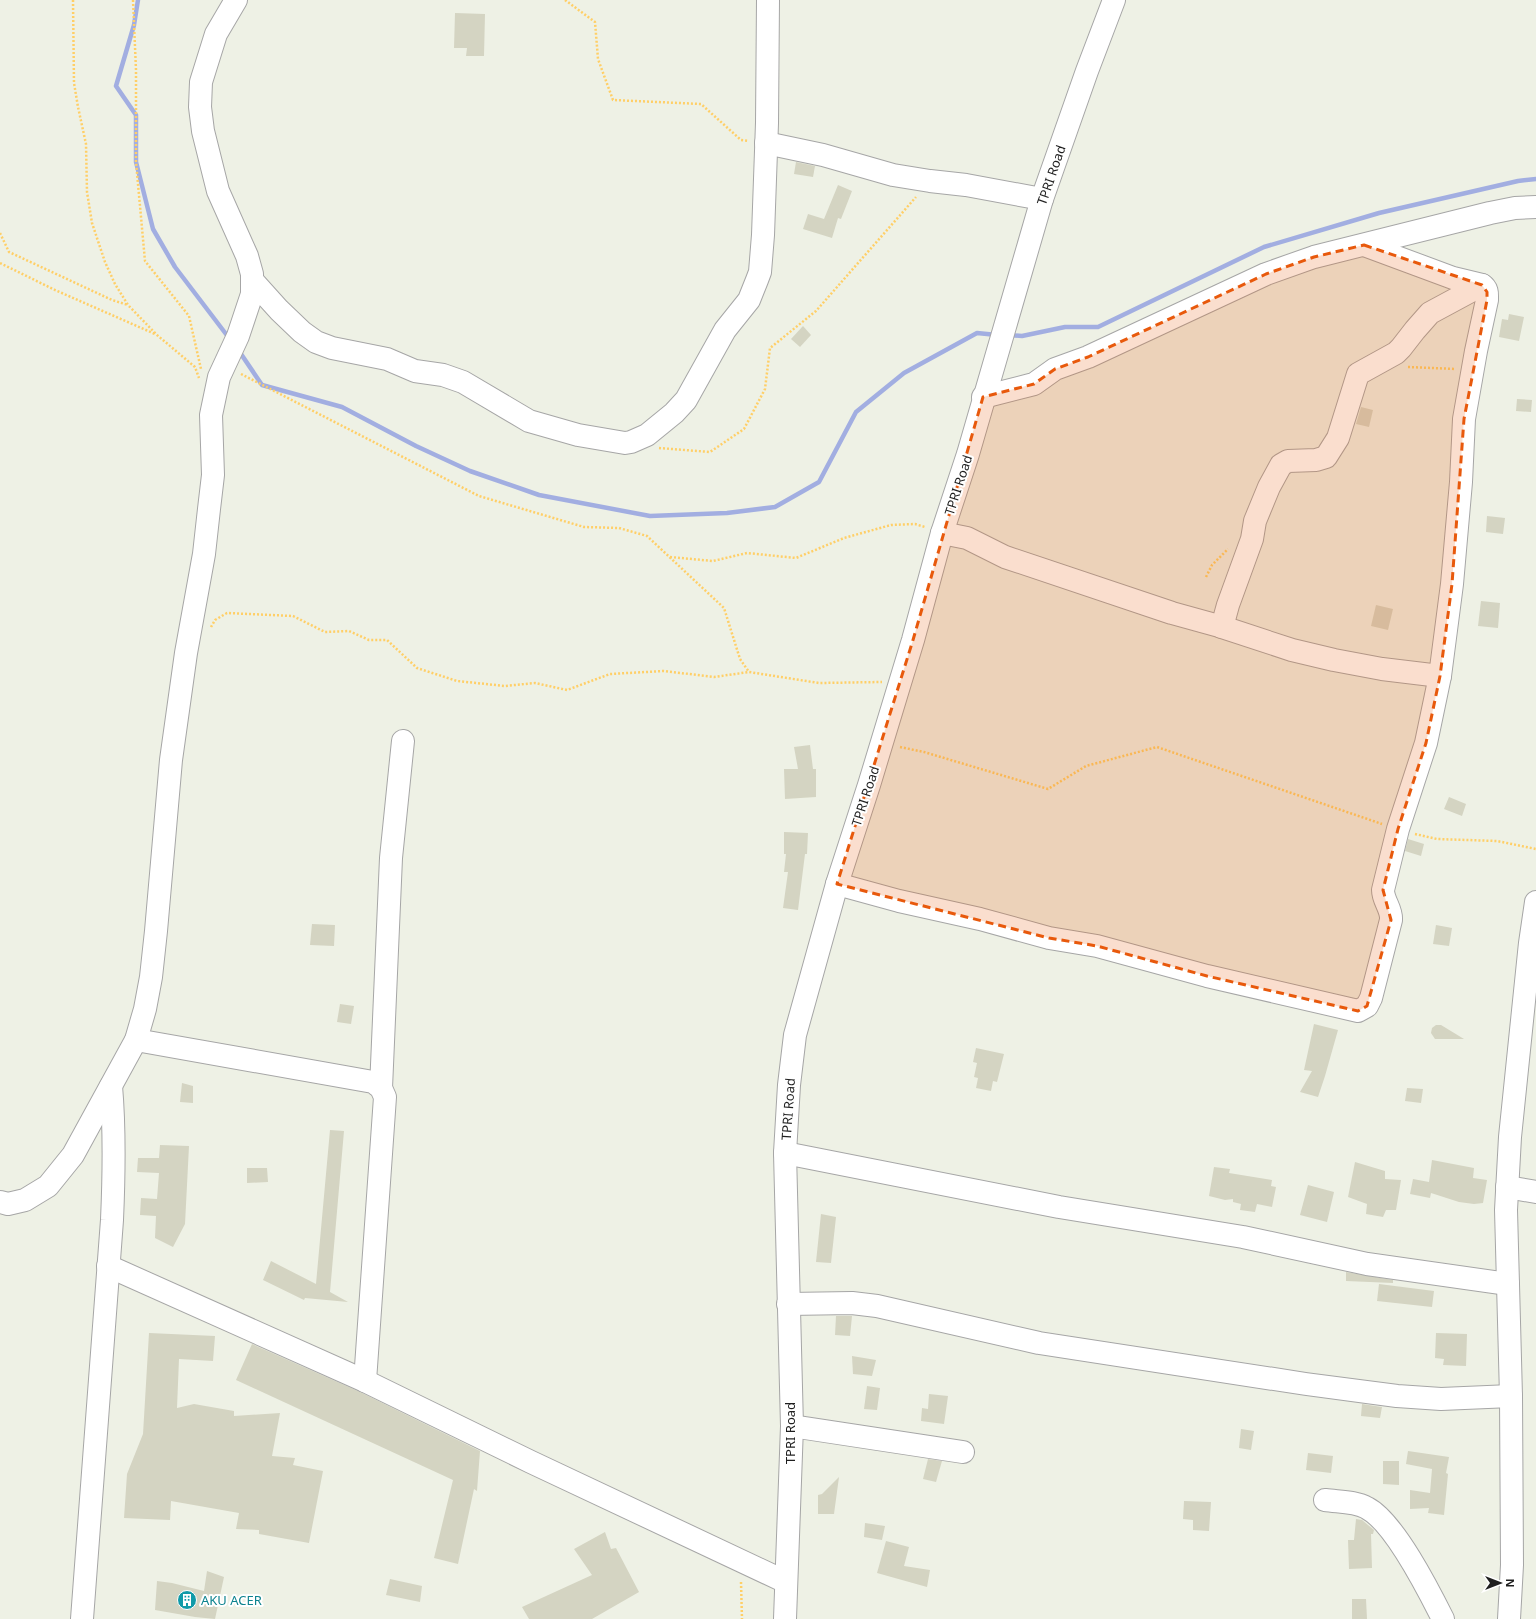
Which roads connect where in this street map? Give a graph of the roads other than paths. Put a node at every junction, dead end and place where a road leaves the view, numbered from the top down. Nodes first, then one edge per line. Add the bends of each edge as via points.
1 (236, 0) edge
2 (768, 0) edge
3 (1114, 0) edge
4 (766, 143) junction
5 (1042, 199) junction
6 (1536, 207) edge
7 (1364, 245) junction
8 (252, 280) junction
9 (1482, 285) junction
10 (983, 397) junction
11 (942, 533) junction
12 (1222, 627) junction
13 (1440, 676) junction
14 (403, 741) dead end
15 (837, 884) junction
16 (1536, 902) edge
17 (136, 1040) junction
18 (111, 1086) junction
19 (381, 1088) junction
20 (785, 1153) junction
21 (1507, 1187) junction
22 (1536, 1192) edge
23 (0, 1202) edge
24 (108, 1266) junction
25 (1508, 1284) junction
26 (788, 1304) junction
27 (365, 1381) junction
28 (1510, 1396) junction
29 (792, 1426) junction
30 (963, 1452) dead end
31 (1325, 1500) dead end
32 (786, 1582) junction
33 (82, 1619) edge
34 (785, 1619) edge
35 (1443, 1619) edge
36 (1509, 1619) edge

1 - 8 street via 216,34 201,82 200,107 203,131 218,191 248,256
2 - 4 street
3 - 5 street, TPRI Road
4 - 5 street via 823,155 893,175
4 - 8 street via 760,272 749,300 725,330 686,400 647,435 632,442 617,443 529,421 463,382 444,375 416,371 388,359 332,348 316,342 279,310
5 - 10 street, TPRI Road
6 - 7 street via 1496,212
7 - 9 street via 1453,278
7 - 10 street via 1314,257 1266,274 1088,357 1055,369 1034,384
8 - 17 street via 252,294 247,311 220,377 211,415 213,475 204,554 186,653 171,760 151,976
9 - 12 street via 1430,313 1396,353 1358,374 1338,438 1326,457 1316,460 1288,460 1281,465 1255,521 1252,539
9 - 13 street via 1488,292 1464,419 1452,584
10 - 11 street, TPRI Road via 968,454
11 - 12 street via 967,538 1005,557 1172,613
11 - 15 street, TPRI Road via 882,744
12 - 13 street via 1292,650 1334,660
13 - 15 street via 1426,743 1398,829 1384,890 1384,899 1392,913 1391,920 1371,998 1367,1006 1358,1011 1207,976 1097,946 1049,938 980,919 899,902
14 - 19 street via 391,858
15 - 20 street, TPRI Road via 795,1035
16 - 21 street via 1513,1106
17 - 18 street
17 - 19 street via 373,1082
18 - 23 street via 73,1155 48,1186 26,1200 8,1204
18 - 24 street via 115,1169
19 - 27 street via 385,1097
20 - 25 street via 1059,1207 1243,1237 1367,1264
20 - 26 street, TPRI Road
21 - 22 street
21 - 25 street
24 - 27 street
24 - 33 street
25 - 28 street
26 - 28 street via 852,1303 876,1306 1039,1344 1397,1396 1441,1399
26 - 29 street, TPRI Road
27 - 32 street
28 - 36 street via 1512,1565
29 - 30 street
29 - 32 street, TPRI Road
31 - 35 street via 1367,1507 1378,1515 1403,1547
32 - 34 street, TPRI Road

